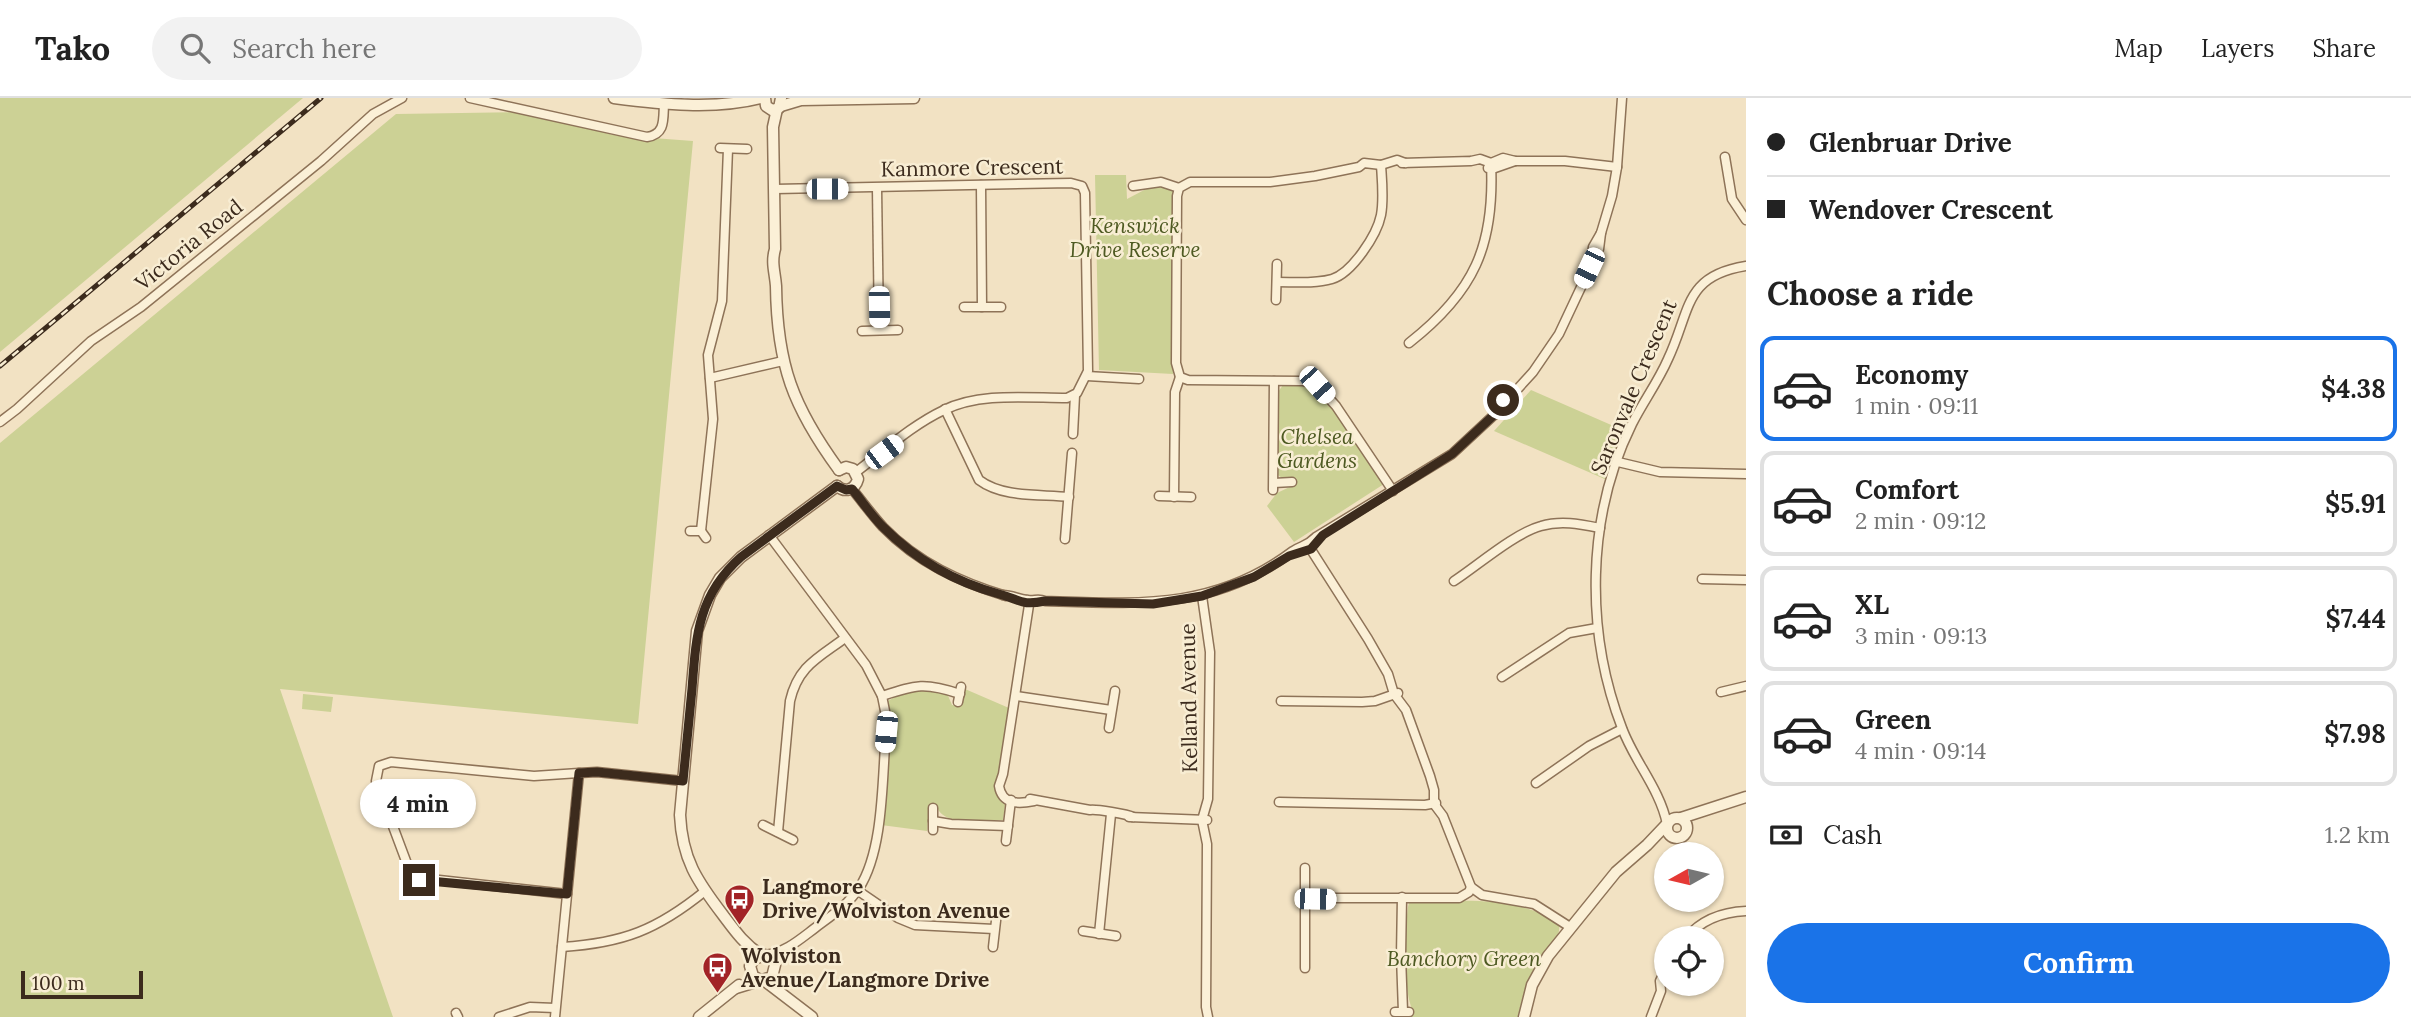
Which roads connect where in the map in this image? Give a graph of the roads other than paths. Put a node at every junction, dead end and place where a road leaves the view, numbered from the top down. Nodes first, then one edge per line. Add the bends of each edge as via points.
1 (402, 98) edge
2 (470, 98) edge
3 (614, 98) edge
4 (914, 98) edge
5 (1622, 98) edge
6 (664, 103) junction
7 (773, 103) edge
8 (747, 149) dead end
9 (1725, 157) dead end
10 (1491, 166) junction
11 (1381, 167) junction
12 (1617, 167) junction
13 (981, 185) junction
14 (1133, 186) dead end
15 (877, 188) junction
16 (1179, 188) junction
17 (775, 189) junction
18 (1746, 219) edge
19 (1277, 264) dead end
20 (1746, 266) edge
21 (1277, 282) junction
22 (1276, 300) dead end
23 (964, 307) dead end
24 (982, 307) junction
25 (1001, 307) dead end
26 (880, 330) junction
27 (898, 330) dead end
28 (862, 331) dead end
29 (1409, 343) dead end
30 (783, 362) junction
31 (1087, 376) junction
32 (1180, 377) junction
33 (710, 379) junction
34 (1139, 379) dead end
35 (1274, 381) junction
36 (1075, 395) junction
37 (945, 409) junction
38 (0, 422) edge
39 (1073, 434) dead end
40 (1072, 453) dead end
41 (1618, 461) junction
42 (839, 470) junction
43 (856, 472) junction
44 (1746, 474) edge
45 (1292, 482) dead end
46 (837, 486) junction
47 (852, 489) junction
48 (1393, 491) junction
49 (1159, 496) dead end
50 (1069, 497) junction
51 (1174, 497) junction
52 (1191, 497) dead end
53 (1600, 528) junction
54 (690, 531) dead end
55 (769, 535) junction
56 (1065, 539) dead end
57 (1310, 547) junction
58 (1702, 579) dead end
59 (1746, 580) edge
60 (1454, 582) dead end
61 (1202, 596) junction
62 (1027, 603) junction
63 (1597, 628) junction
64 (845, 638) junction
65 (1502, 677) dead end
66 (1746, 686) edge
67 (1115, 691) dead end
68 (1721, 692) dead end
69 (959, 694) dead end
70 (1396, 694) junction
71 (882, 696) junction
72 (1016, 696) junction
73 (1281, 701) dead end
74 (1111, 710) junction
75 (1109, 728) dead end
76 (1622, 729) junction
77 (579, 773) junction
78 (683, 781) junction
79 (1536, 783) dead end
80 (1745, 797) edge
81 (1011, 800) junction
82 (1279, 802) dead end
83 (1435, 802) junction
84 (933, 808) dead end
85 (1746, 809) edge
86 (1703, 813) junction
87 (1111, 816) junction
88 (1205, 820) junction
89 (1672, 821) junction
90 (763, 825) dead end
91 (1008, 826) junction
92 (1687, 830) junction
93 (778, 832) junction
94 (1673, 838) junction
95 (793, 840) dead end
96 (1006, 841) dead end
97 (1647, 845) junction
98 (1305, 868) dead end
99 (1469, 889) junction
100 (858, 890) junction
101 (705, 891) junction
102 (567, 894) junction
103 (1402, 897) junction
104 (1305, 898) junction
105 (1746, 911) edge
106 (997, 912) dead end
107 (1699, 926) edge
108 (1570, 927) junction
109 (994, 929) junction
110 (1083, 931) dead end
111 (1098, 934) junction
112 (1116, 936) dead end
113 (743, 942) junction
114 (562, 947) junction
115 (993, 947) dead end
116 (789, 948) junction
117 (763, 955) junction
118 (750, 968) junction
119 (1305, 968) dead end
120 (776, 970) junction
121 (764, 981) junction
122 (736, 988) junction
123 (782, 993) junction
124 (1660, 996) edge
125 (1527, 1006) junction
126 (1206, 1007) junction
127 (555, 1012) edge
128 (1402, 1012) dead end
129 (499, 1017) edge
130 (699, 1017) edge
131 (812, 1017) edge
132 (1203, 1017) edge
133 (1208, 1017) edge
134 (1524, 1017) edge
135 (1531, 1017) edge
136 (1651, 1017) edge

1 - 38 street, Victoria Road via 373,114 141,307 90,341
2 - 6 street via 647,137 662,128
3 - 6 street
4 - 7 street
5 - 12 street
6 - 7 street
7 - 17 street
8 - 33 street via 724,148 722,301 708,355
9 - 18 street via 1732,199
10 - 11 street via 1480,159 1397,160
10 - 12 street via 1503,158
10 - 29 street via 1490,218 1478,262 1456,301
11 - 16 street via 1364,163 1315,176 1270,182 1190,182
11 - 21 street via 1378,226 1353,265 1333,279
12 - 48 street via 1599,249 1559,334 1533,372 1509,405 1452,454
13 - 15 street, Kanmore Crescent
13 - 24 street
13 - 31 street, Kanmore Crescent via 1071,183 1084,189
14 - 16 street via 1161,182
15 - 17 street, Kanmore Crescent
15 - 26 street
16 - 32 street via 1176,363
17 - 30 street via 777,320
19 - 21 street
20 - 41 street, Saronvale Crescent via 1717,272 1696,290
21 - 22 street
23 - 24 street
24 - 25 street
26 - 27 street
26 - 28 street
30 - 33 street
30 - 42 street via 804,418
31 - 34 street
31 - 36 street
32 - 35 street
32 - 51 street via 1175,392
33 - 54 street via 712,433 703,534
35 - 45 street via 1273,487
35 - 48 street via 1317,385 1346,419
36 - 37 street via 971,401
36 - 39 street
37 - 43 street
37 - 50 street via 979,480 989,488
40 - 50 street
41 - 44 street via 1660,472
41 - 53 street, Saronvale Crescent
42 - 43 street via 846,467
42 - 46 street
43 - 47 street
46 - 47 street
46 - 55 street
47 - 62 street via 884,527 928,564
48 - 57 street
49 - 51 street
50 - 56 street
51 - 52 street
53 - 60 street via 1574,523 1540,526
53 - 63 street, Saronvale Crescent
55 - 64 street
55 - 78 street via 727,570 701,614
57 - 61 street via 1254,577
57 - 70 street via 1396,682
58 - 59 street
61 - 62 street via 1153,604 1041,599
61 - 88 street, Kelland Avenue via 1210,652 1210,811
62 - 72 street
63 - 65 street via 1569,633
63 - 76 street, Saronvale Crescent
64 - 71 street
64 - 93 street via 804,669 794,683
66 - 68 street
67 - 74 street
69 - 71 street via 920,685
70 - 73 street via 1362,702
70 - 83 street via 1407,702 1436,784
71 - 100 street via 886,732 878,830 870,867
72 - 74 street
72 - 81 street via 1003,774
74 - 75 street
76 - 79 street
76 - 89 street, Saronvale Crescent
77 - 78 street
77 - 102 street
77 - 102 street via 534,776 391,762 379,766 376,774 412,877
78 - 101 street via 681,836 694,876
80 - 85 street
80 - 86 street
81 - 87 street via 1096,809
81 - 91 street
82 - 83 street
83 - 99 street via 1446,814
84 - 91 street via 933,826
86 - 89 street
86 - 92 street
87 - 88 street via 1126,813
87 - 111 street
88 - 126 street, Kelland Avenue via 1210,836
89 - 92 street via 1686,823
89 - 94 street via 1668,834
89 - 97 street
90 - 93 street
91 - 96 street
92 - 94 street via 1682,837
93 - 95 street
94 - 97 street
97 - 108 street via 1616,872
98 - 104 street
99 - 103 street via 1452,898
99 - 108 street via 1534,904
100 - 109 street via 915,926
100 - 116 street
101 - 113 street
101 - 114 street via 650,928 598,944
102 - 114 street
103 - 104 street
103 - 128 street
104 - 119 street
105 - 107 street via 1714,916
106 - 109 street
108 - 125 street via 1539,970
109 - 115 street
110 - 111 street
111 - 112 street
113 - 117 street
113 - 118 street
114 - 127 street
116 - 117 street
116 - 120 street
117 - 118 street via 754,958
117 - 120 street via 774,961
118 - 121 street via 755,978
118 - 122 street
120 - 121 street
120 - 123 street
121 - 122 street
121 - 123 street
122 - 130 street
123 - 131 street
124 - 136 street
125 - 134 street
125 - 135 street
126 - 132 street, Kelland Avenue
126 - 133 street, Kelland Avenue
127 - 129 street via 530,1007

